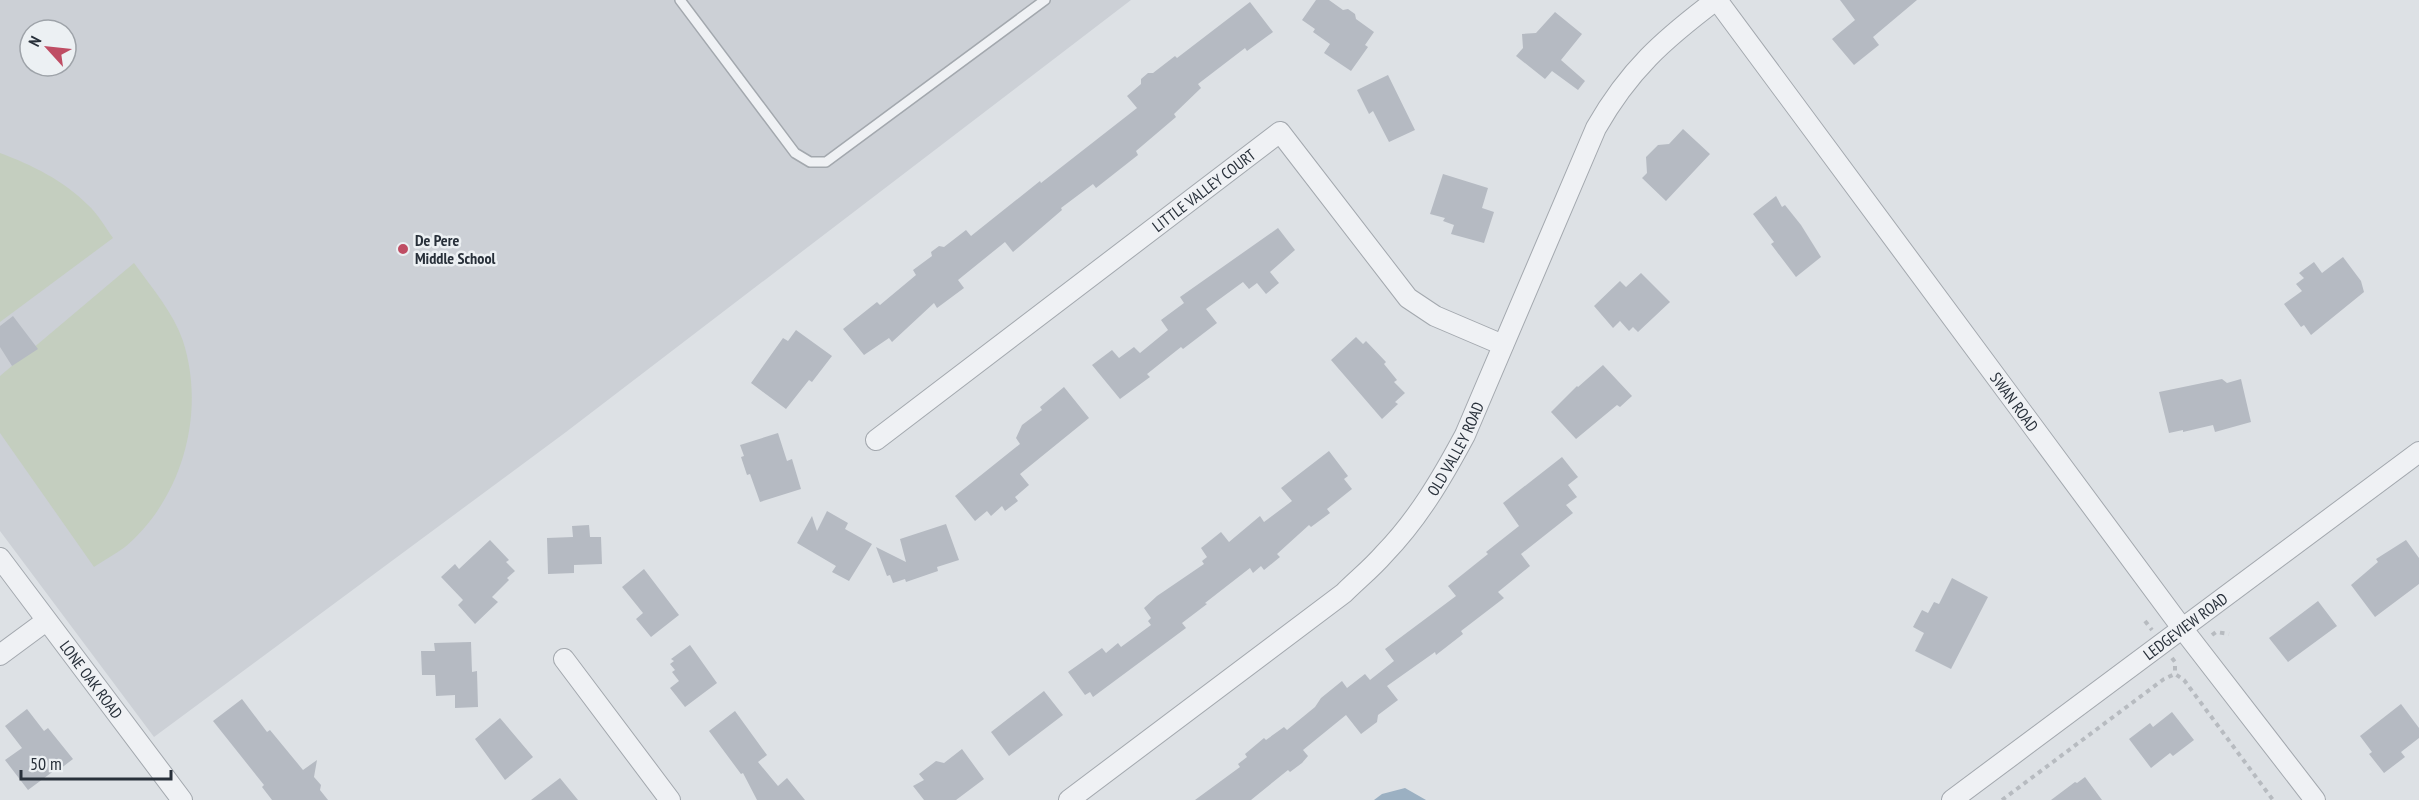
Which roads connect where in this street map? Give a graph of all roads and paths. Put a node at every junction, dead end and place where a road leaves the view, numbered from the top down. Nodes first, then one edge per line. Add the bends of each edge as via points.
1 (680, 0) edge
2 (1045, 0) edge
3 (1717, 0) edge
4 (1503, 345) junction
5 (876, 440) dead end
6 (2419, 452) edge
7 (0, 558) edge
8 (46, 621) junction
9 (2182, 628) junction
10 (0, 655) edge
11 (564, 659) dead end
12 (182, 800) edge
13 (670, 800) edge
14 (1070, 800) edge
15 (1952, 800) edge
16 (2002, 800) edge
17 (2273, 800) edge
18 (2315, 800) edge

1 - 2 lane via 795,153 810,162 826,162
3 - 4 street, OLD VALLEY ROAD via 1658,45 1611,101
3 - 9 street, SWAN ROAD
4 - 5 street, LITTLE VALLEY COURT via 1435,316 1408,298 1280,132
4 - 14 street, OLD VALLEY ROAD via 1465,435 1442,477 1385,554 1344,593
6 - 9 street, LEDGEVIEW ROAD
7 - 8 street, LONE OAK ROAD
8 - 10 street
8 - 12 street, LONE OAK ROAD
9 - 15 street, LEDGEVIEW ROAD
9 - 18 street, SWAN ROAD
11 - 13 street
16 - 17 path via 2175,674 2184,680

